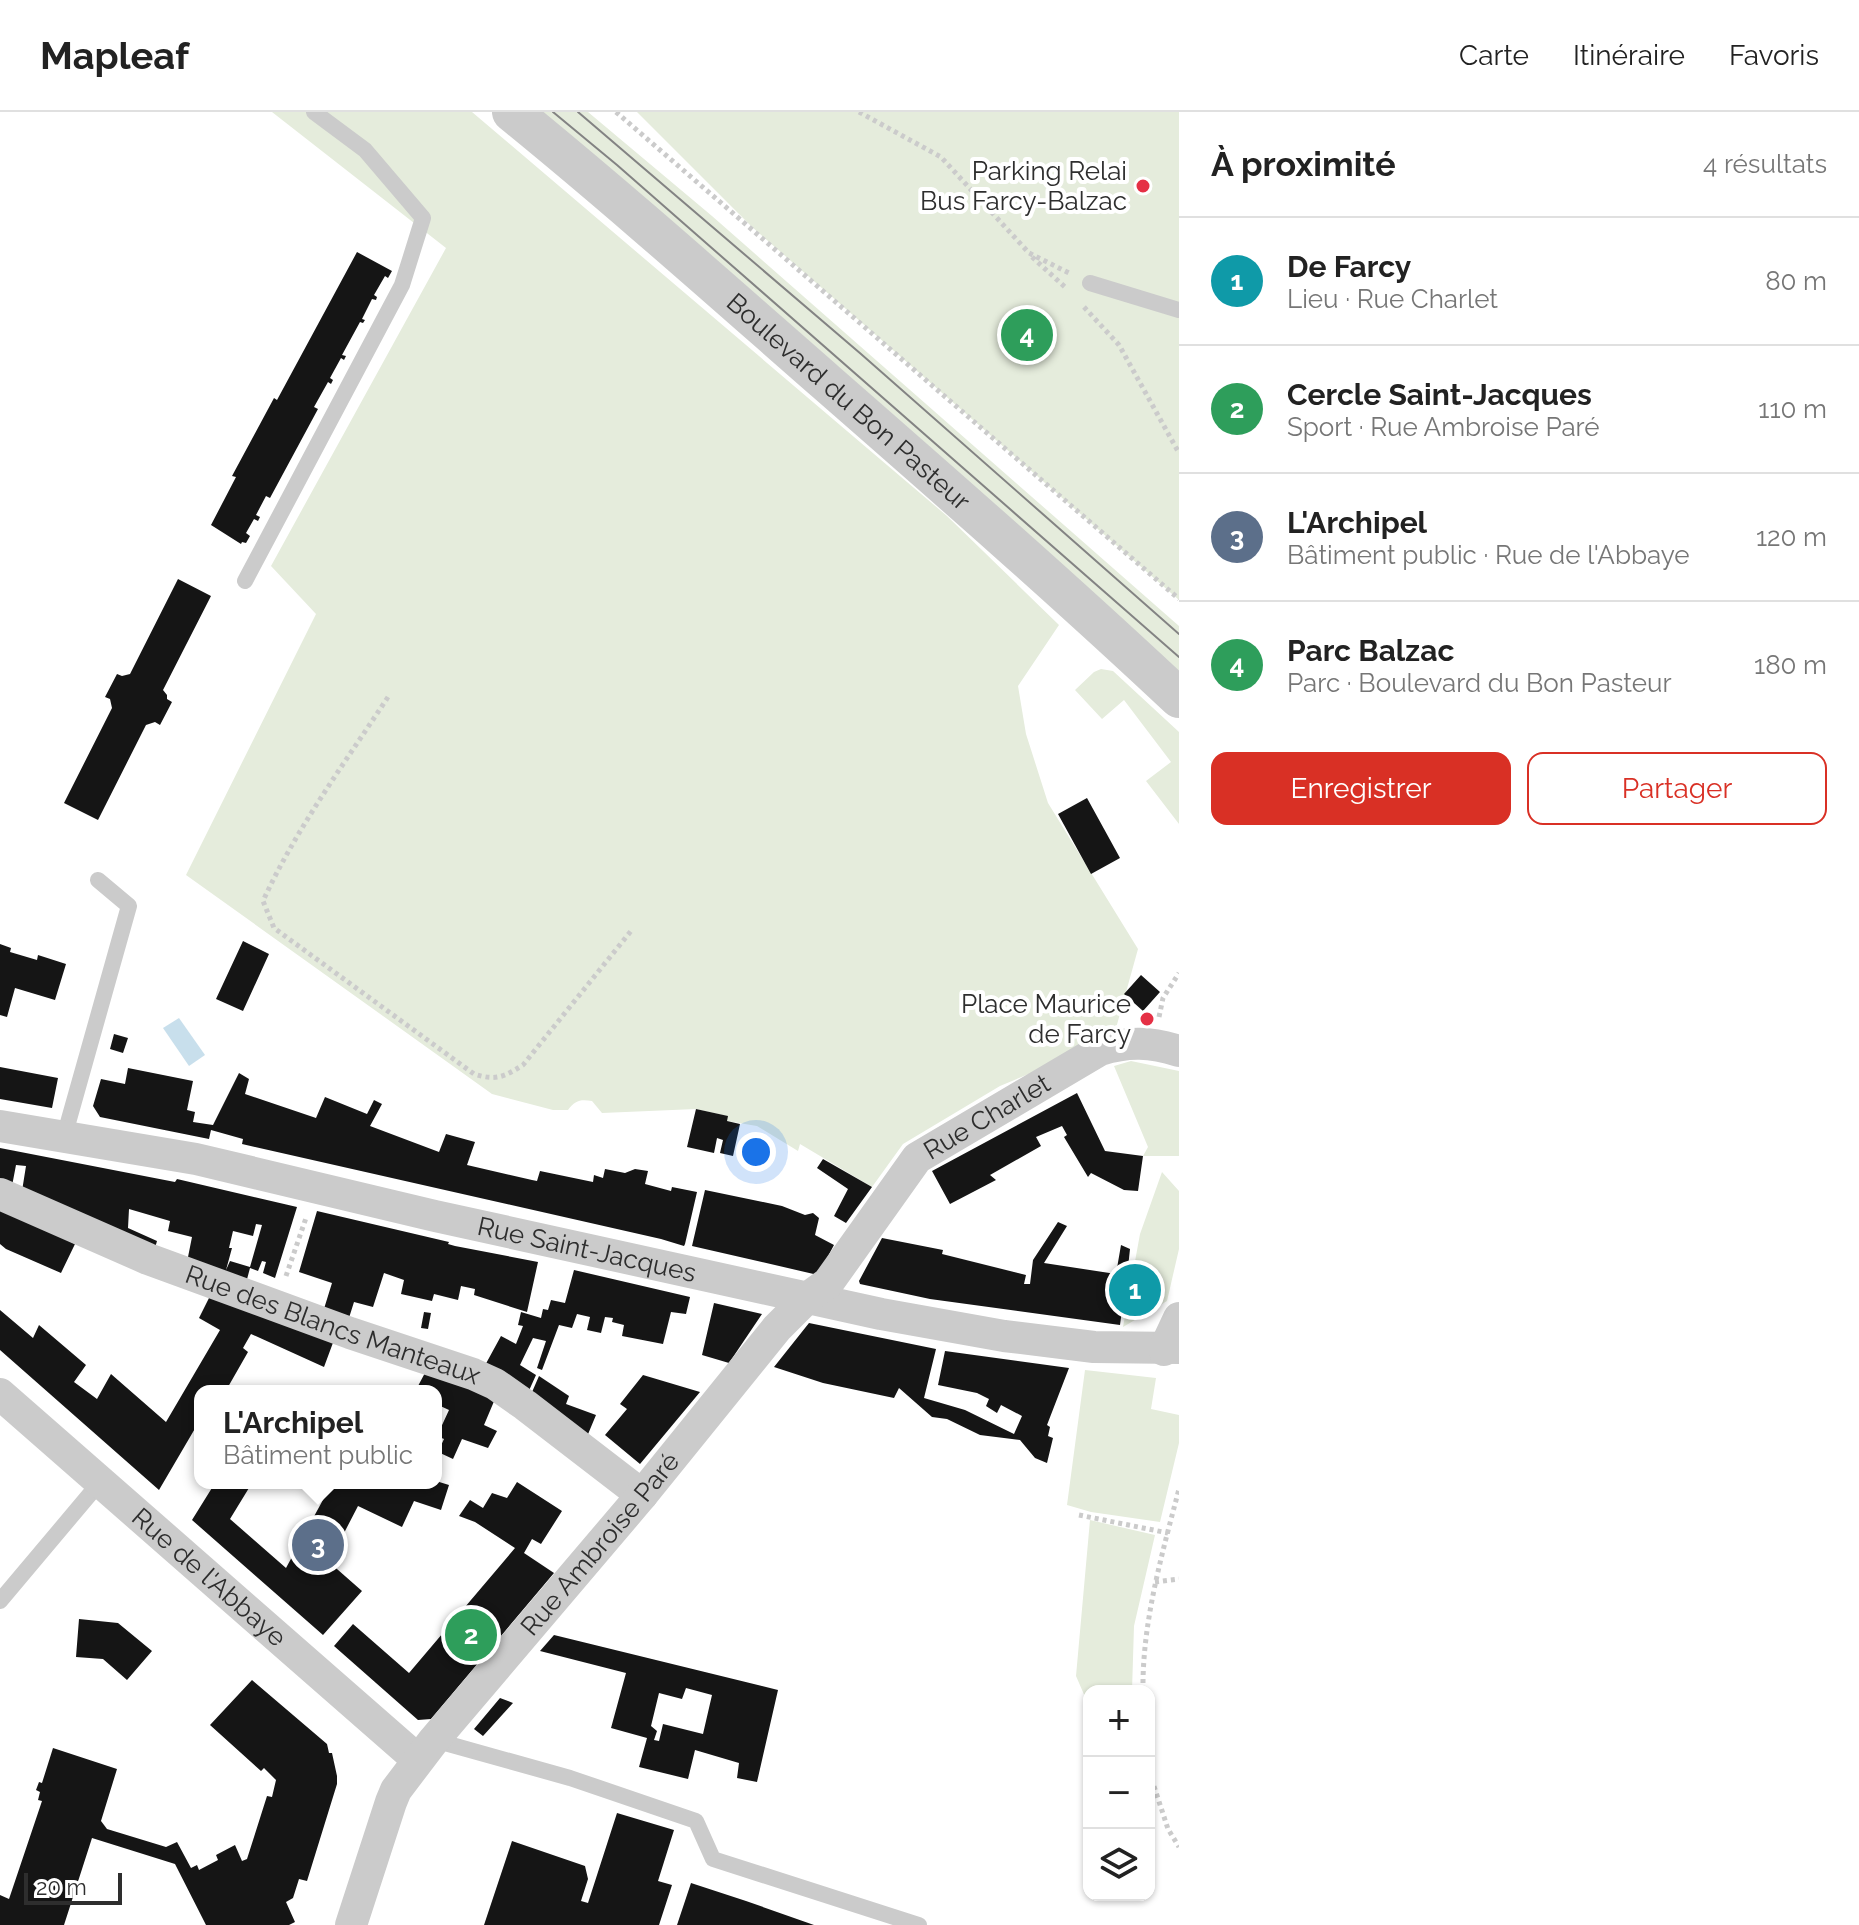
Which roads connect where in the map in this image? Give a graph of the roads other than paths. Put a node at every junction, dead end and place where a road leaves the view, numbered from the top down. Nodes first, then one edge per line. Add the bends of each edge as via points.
1 (314, 112) edge
2 (512, 112) edge
3 (1090, 283) road end
4 (1179, 310) edge
5 (245, 581) dead end
6 (1179, 698) edge
7 (98, 880) dead end
8 (1168, 1040) edge
9 (0, 1126) edge
10 (64, 1137) junction
11 (0, 1194) edge
12 (806, 1299) junction
13 (1179, 1318) edge
14 (1172, 1349) edge
15 (0, 1394) edge
16 (101, 1481) junction
17 (642, 1495) junction
18 (0, 1601) edge
19 (426, 1750) junction
20 (351, 1925) edge
21 (919, 1925) edge

1 - 5 lane via 365,150 423,218 402,285
2 - 6 street, Boulevard du Bon Pasteur via 888,436
3 - 4 lane
7 - 10 lane via 129,906
8 - 12 street, Rue Charlet via 1100,1050 917,1158 828,1283
9 - 10 street, Rue Saint-Jacques
10 - 12 street, Rue Saint-Jacques via 196,1159
11 - 17 street, Rue des Blancs Manteaux via 148,1259 495,1384
12 - 14 street, Rue Saint-Jacques via 1004,1336 1094,1347
12 - 17 street, Rue Ambroise Paré
13 - 14 street
15 - 16 street, Rue de l'Abbaye
16 - 18 lane
16 - 19 street, Rue de l'Abbaye
17 - 19 street, Rue Ambroise Paré
19 - 20 street, Rue Ambroise Paré via 396,1790
19 - 21 lane via 570,1778 696,1821 713,1859

